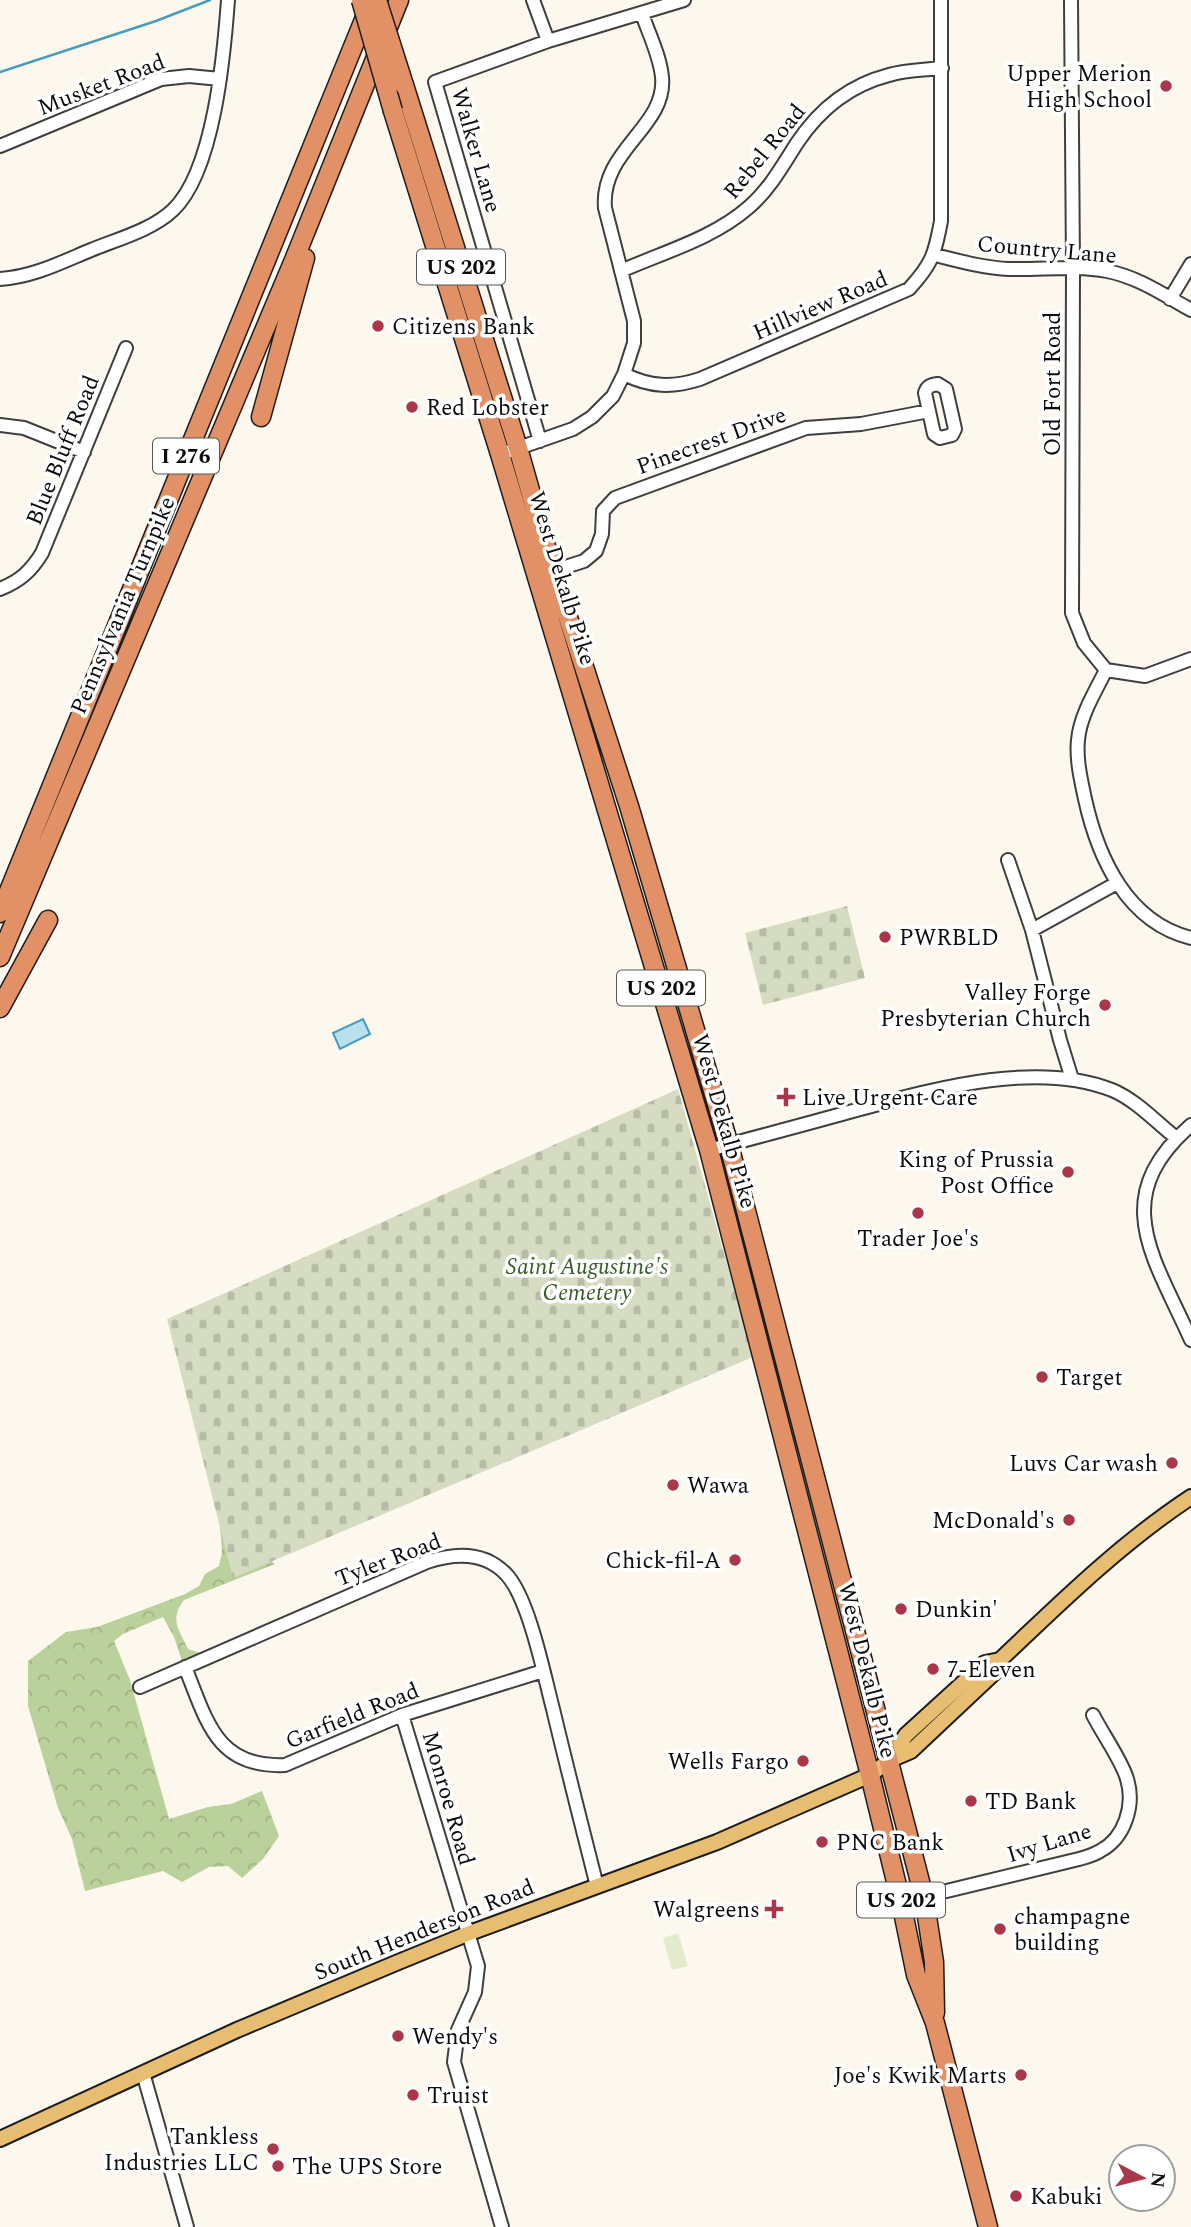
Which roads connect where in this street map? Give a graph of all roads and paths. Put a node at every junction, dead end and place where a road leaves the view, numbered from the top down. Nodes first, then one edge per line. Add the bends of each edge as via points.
1 (228, 0) edge
2 (361, 0) edge
3 (375, 0) edge
4 (399, 0) edge
5 (533, 0) edge
6 (684, 0) edge
7 (941, 0) edge
8 (1071, 0) edge
9 (642, 14) junction
10 (548, 41) junction
11 (942, 68) junction
12 (220, 79) junction
13 (0, 146) edge
14 (338, 153) junction
15 (935, 255) junction
16 (1191, 264) edge
17 (1073, 268) junction
18 (621, 271) junction
19 (0, 279) edge
20 (1170, 299) junction
21 (1191, 310) edge
22 (126, 348) dead end
23 (624, 374) junction
24 (929, 411) dead end
25 (261, 416) dead end
26 (0, 425) edge
27 (540, 441) junction
28 (518, 448) junction
29 (84, 452) junction
30 (500, 454) junction
31 (553, 571) junction
32 (0, 589) edge
33 (1191, 659) edge
34 (1106, 670) junction
35 (1008, 860) dead end
36 (1117, 883) junction
37 (0, 913) edge
38 (48, 919) dead end
39 (1032, 930) junction
40 (1191, 938) edge
41 (0, 957) edge
42 (0, 1008) edge
43 (1072, 1079) junction
44 (1191, 1125) edge
45 (1176, 1138) junction
46 (729, 1145) junction
47 (709, 1150) junction
48 (1191, 1340) edge
49 (770, 1381) junction
50 (781, 1428) junction
51 (806, 1434) junction
52 (1191, 1497) edge
53 (821, 1498) junction
54 (185, 1667) junction
55 (543, 1671) junction
56 (140, 1687) dead end
57 (402, 1715) junction
58 (1093, 1715) dead end
59 (890, 1760) junction
60 (870, 1775) junction
61 (597, 1886) junction
62 (924, 1897) junction
63 (901, 1902) junction
64 (467, 1934) junction
65 (935, 2024) junction
66 (143, 2073) junction
67 (0, 2139) edge
68 (187, 2227) edge
69 (502, 2227) edge
70 (988, 2227) edge

1 - 12 street
2 - 30 highway, West Dekalb Pike / US 202, bridge
3 - 28 highway, West Dekalb Pike / US 202, bridge
3 - 37 highway, Pennsylvania Turnpike / I 276
4 - 14 highway, Pennsylvania Turnpike / I 276
5 - 10 street
6 - 9 street, Walker Lane
7 - 11 street, Hillview Road
8 - 17 street, Old Fort Road
9 - 10 street, Walker Lane
9 - 18 street via 662,78 653,113 617,160 604,193
10 - 27 street, Walker Lane via 435,82
11 - 15 street, Hillview Road via 941,221
11 - 18 street, Rebel Road via 890,74 856,87 810,123 772,181 735,219
12 - 13 street, Musket Road via 161,79
12 - 19 street via 199,164 174,209 153,224 43,270
14 - 25 highway
14 - 41 highway, Pennsylvania Turnpike / I 276
15 - 17 street, Country Lane via 1008,269
15 - 23 street, Hillview Road via 909,289 700,379 660,386
16 - 20 street
17 - 20 street, Country Lane via 1109,271
17 - 34 street, Old Fort Road via 1072,613 1084,643
18 - 23 street via 634,321 634,344
20 - 21 street, Country Lane
22 - 29 street, Blue Bluff Road
23 - 27 street via 613,396 592,418
24 - 31 street, Pinecrest Drive via 861,424 806,428 615,498 603,511 596,551 584,561
26 - 29 street via 24,428
27 - 28 street
28 - 30 street
28 - 31 highway, West Dekalb Pike / US 202
29 - 32 street, Blue Bluff Road via 43,553 22,578
30 - 47 highway, West Dekalb Pike / US 202
31 - 46 highway, West Dekalb Pike / US 202 via 629,806
33 - 34 street via 1145,676
34 - 36 street via 1087,707 1078,739 1079,772 1097,842
35 - 39 street
36 - 39 street
36 - 40 street via 1157,925
38 - 42 highway
39 - 43 street
43 - 45 street via 1114,1091
43 - 46 street via 950,1086
44 - 45 street
45 - 48 street via 1155,1165 1143,1211 1150,1247
46 - 47 street
46 - 51 highway, West Dekalb Pike / US 202
47 - 49 highway, West Dekalb Pike / US 202
49 - 50 highway, West Dekalb Pike / US 202
49 - 51 highway
50 - 53 highway via 796,1439
50 - 60 highway, West Dekalb Pike / US 202
51 - 53 highway, West Dekalb Pike / US 202
52 - 59 main road, South Henderson Road via 1107,1561 911,1751
53 - 59 highway, West Dekalb Pike / US 202
54 - 55 street, Tyler Road via 427,1562 458,1554 490,1562 515,1586
54 - 56 street, Tyler Road
54 - 57 street, Garfield Road via 214,1733 225,1747 252,1764 285,1765
55 - 57 street, Garfield Road
55 - 61 street, Tyler Road
57 - 64 street, Monroe Road
58 - 62 street, Ivy Lane via 1127,1776 1130,1794 1129,1813 1112,1842 1079,1859
59 - 60 main road, South Henderson Road
59 - 62 highway, West Dekalb Pike / US 202
60 - 61 main road, South Henderson Road via 717,1842
60 - 63 highway, West Dekalb Pike / US 202
61 - 64 main road, South Henderson Road
62 - 63 street, Ivy Lane
62 - 65 highway, West Dekalb Pike / US 202 via 934,1962
63 - 65 highway, West Dekalb Pike / US 202 via 916,1975
64 - 66 main road, South Henderson Road
64 - 69 street, Monroe Road via 478,1978 458,2030 454,2062
65 - 70 highway, West Dekalb Pike / US 202
66 - 67 main road, South Henderson Road
66 - 68 street

